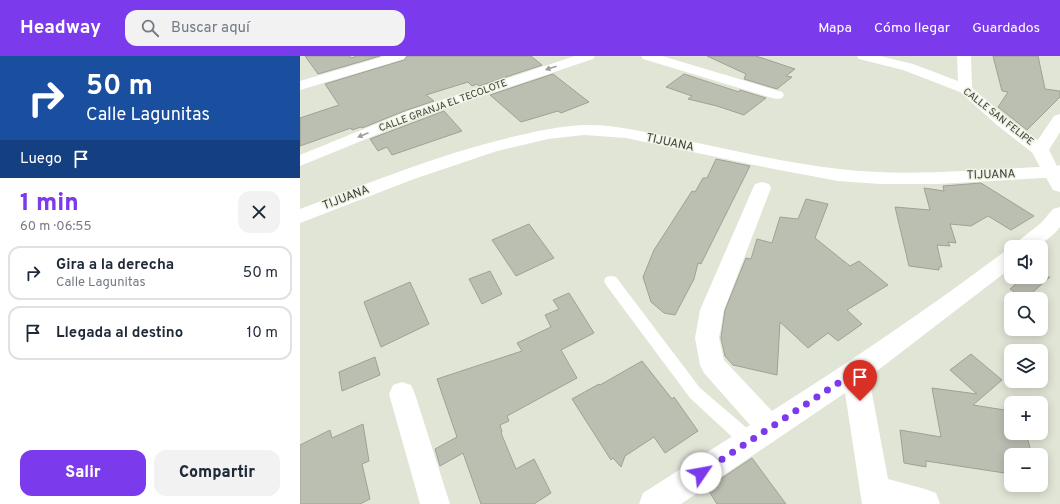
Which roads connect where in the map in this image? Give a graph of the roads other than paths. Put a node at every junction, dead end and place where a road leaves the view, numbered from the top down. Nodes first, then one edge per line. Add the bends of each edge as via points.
1 (400, 56) edge
2 (588, 56) edge
3 (648, 56) edge
4 (864, 56) edge
5 (964, 56) edge
6 (300, 86) edge
7 (965, 89) junction
8 (777, 95) dead end
9 (1060, 119) edge
10 (1040, 150) junction
11 (300, 161) edge
12 (1058, 178) edge
13 (762, 188) dead end
14 (1060, 214) edge
15 (300, 216) edge
16 (1033, 240) edge
17 (1004, 262) edge
18 (611, 281) dead end
19 (855, 372) junction
20 (402, 394) dead end
21 (759, 435) junction
22 (876, 497) edge
23 (435, 504) edge
24 (654, 504) edge
25 (925, 504) edge

1 - 6 street
2 -> 11 street, CALLE GRANJA EL TECOLOTE via 414,114
3 - 8 street
4 - 7 street, CALLE SAN FELIPE via 908,67
5 - 7 street
7 - 10 street, CALLE SAN FELIPE
9 - 10 street
10 - 12 street
12 - 15 street, TIJUANA via 880,178 838,175 626,133 584,130 548,134 492,147 415,172
13 - 21 street via 712,310 707,338 713,365
14 - 16 street
17 - 19 street
18 - 21 lane via 695,393
19 - 21 street
19 - 22 street
20 - 23 street
21 - 24 street
22 - 25 street

